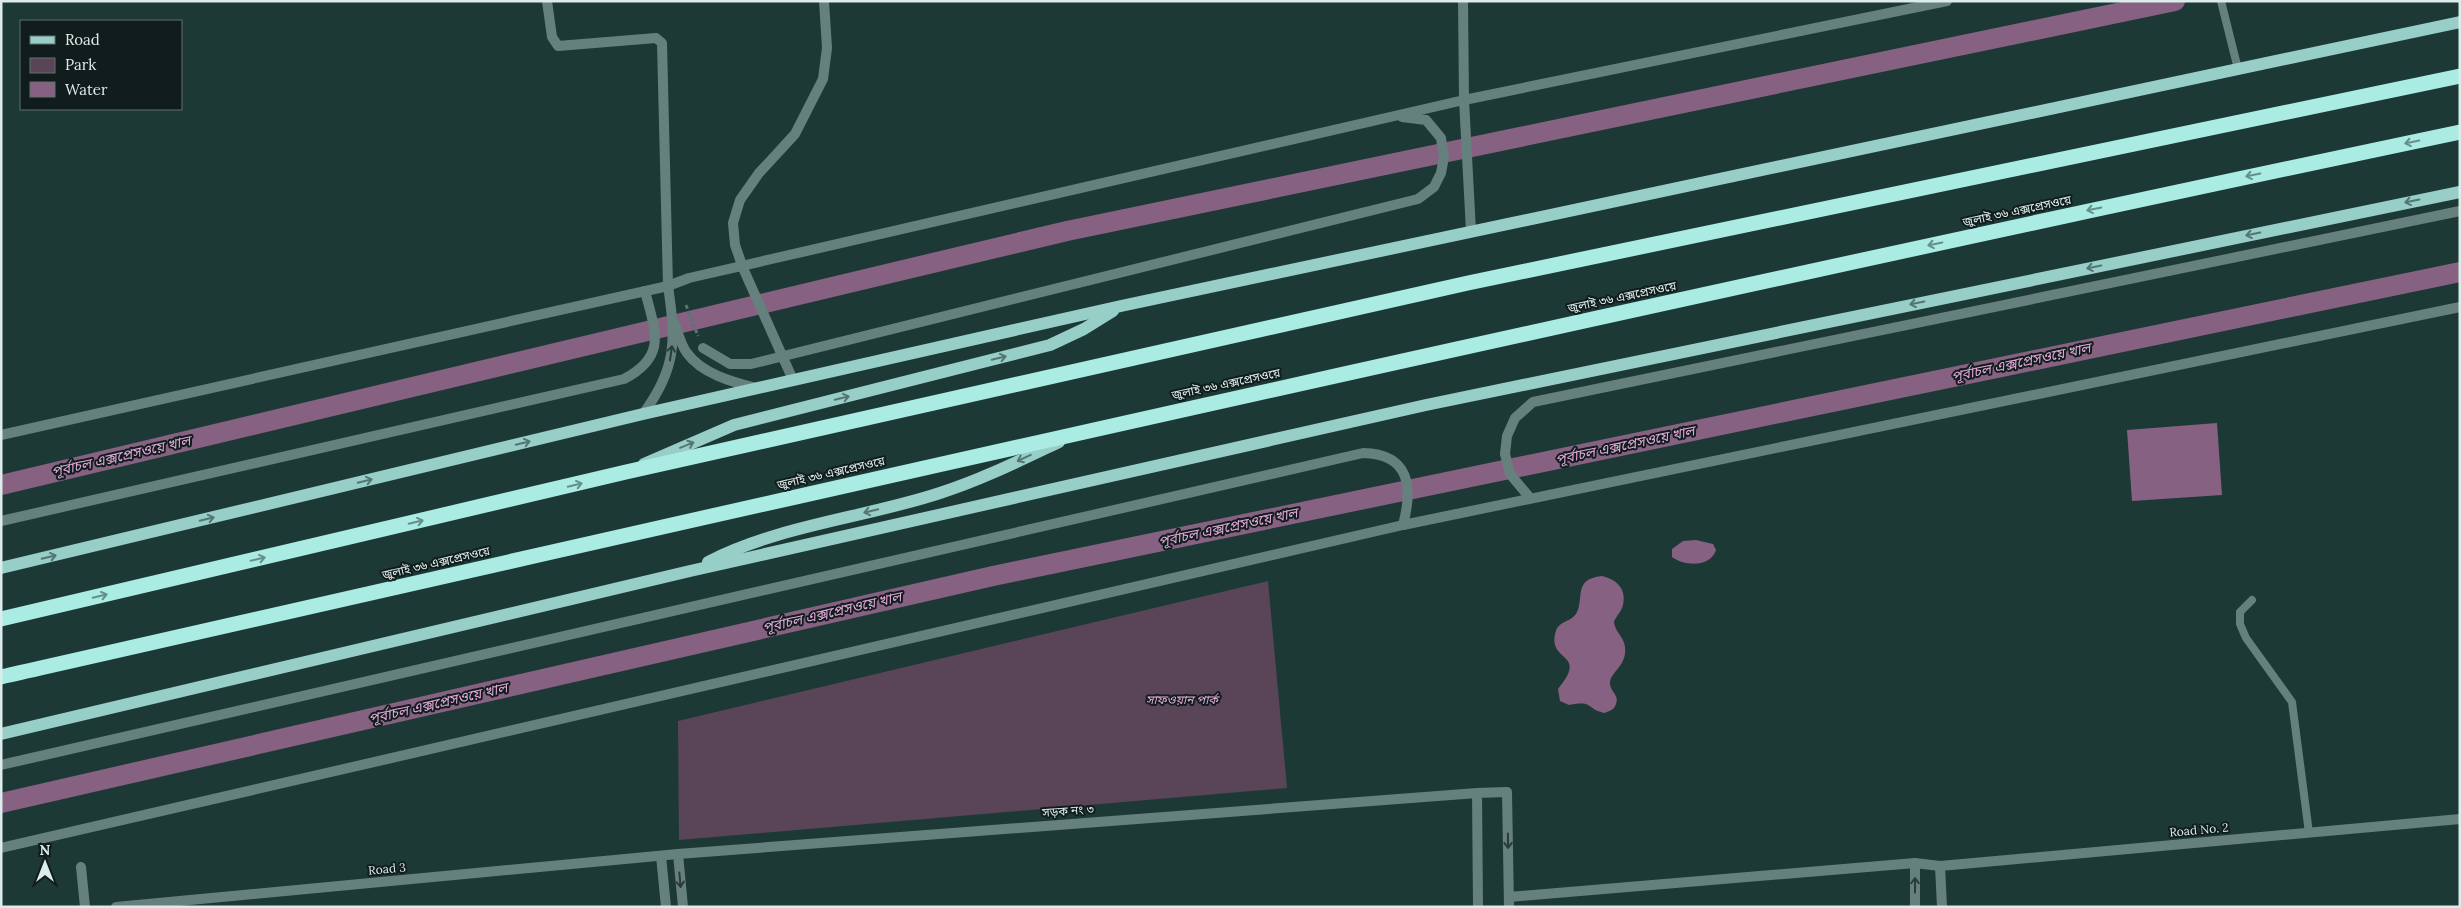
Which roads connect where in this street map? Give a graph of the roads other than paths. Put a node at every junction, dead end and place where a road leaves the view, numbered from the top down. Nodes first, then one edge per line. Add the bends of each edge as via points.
1 (547, 1) edge
2 (824, 1) edge
3 (1463, 1) edge
4 (1947, 1) edge
5 (2221, 1) edge
6 (2460, 22) edge
7 (2238, 69) junction
8 (2460, 76) edge
9 (1464, 100) junction
10 (1396, 116) junction
11 (2460, 132) edge
12 (2460, 192) edge
13 (2460, 211) edge
14 (1471, 231) junction
15 (668, 286) junction
16 (645, 291) junction
17 (1121, 306) junction
18 (2460, 307) edge
19 (673, 321) junction
20 (703, 348) road end
21 (793, 380) junction
22 (757, 388) junction
23 (643, 414) junction
24 (1084, 431) junction
25 (1, 435) edge
26 (626, 472) junction
27 (1530, 498) junction
28 (1, 520) edge
29 (1403, 525) junction
30 (1, 568) edge
31 (690, 571) junction
32 (2252, 600) dead end
33 (1, 619) edge
34 (1, 677) edge
35 (1, 734) edge
36 (1, 766) edge
37 (1477, 793) junction
38 (2460, 819) edge
39 (2309, 833) junction
40 (1, 848) edge
41 (678, 854) junction
42 (661, 856) junction
43 (1915, 863) junction
44 (1940, 866) junction
45 (81, 867) dead end
46 (1509, 902) edge
47 (86, 907) edge
48 (116, 907) edge
49 (666, 907) edge
50 (683, 907) edge
51 (1478, 907) edge
52 (1914, 907) edge
53 (1942, 907) edge

1 - 15 street via 552,37 558,46 656,38 662,43
2 - 21 street via 827,48 823,78 795,134 759,173 740,200 733,223 735,245 743,268
3 - 9 street
4 - 9 street
5 - 7 lane
6 - 7 main road
7 - 14 main road
8 - 26 highway via 1468,283
9 - 10 street
9 - 14 street
10 - 15 street via 699,276
10 - 20 street via 1426,120 1441,138 1444,157 1441,173 1434,187 1418,199 751,364 730,364
11 -> 24 highway, জুলাই ৩৬ এক্সপ্রেসওয়ে
12 -> 31 main road via 1426,405
13 - 27 street via 1533,402 1514,418 1506,436 1505,454 1510,474
14 - 17 main road
15 - 16 street
15 - 19 street
16 - 25 street
16 - 28 street via 656,336 652,355 641,370 624,379
17 - 21 main road
26 -> 17 main road via 734,425 1050,345
18 - 27 street
19 - 22 street via 687,353 709,371 731,382
23 -> 19 street via 663,384 672,354
21 - 22 main road
22 - 23 main road
30 -> 23 main road
24 -> 31 main road via 941,493 810,526 732,550
24 - 34 highway, জুলাই ৩৬ এক্সপ্রেসওয়ে
33 -> 26 highway
27 - 29 street
29 - 36 street via 1408,505 1407,479 1397,463 1379,453 1363,453
29 - 40 street
31 - 35 main road
32 - 39 lane via 2240,612 2240,624 2246,638 2292,702
37 - 41 street, সড়ক নং ৩
37 -> 46 street, সড়ক নং ৩ via 1507,792
37 - 51 street
38 - 39 street, Road No. 2
39 - 44 street, Road No. 2
41 - 42 street, সড়ক নং ৩
41 -> 50 street
42 - 48 street, Road 3
42 - 49 street
43 - 44 street, Road No. 2
43 - 46 street, Road No. 2
52 -> 43 street
44 - 53 street
45 - 47 street

